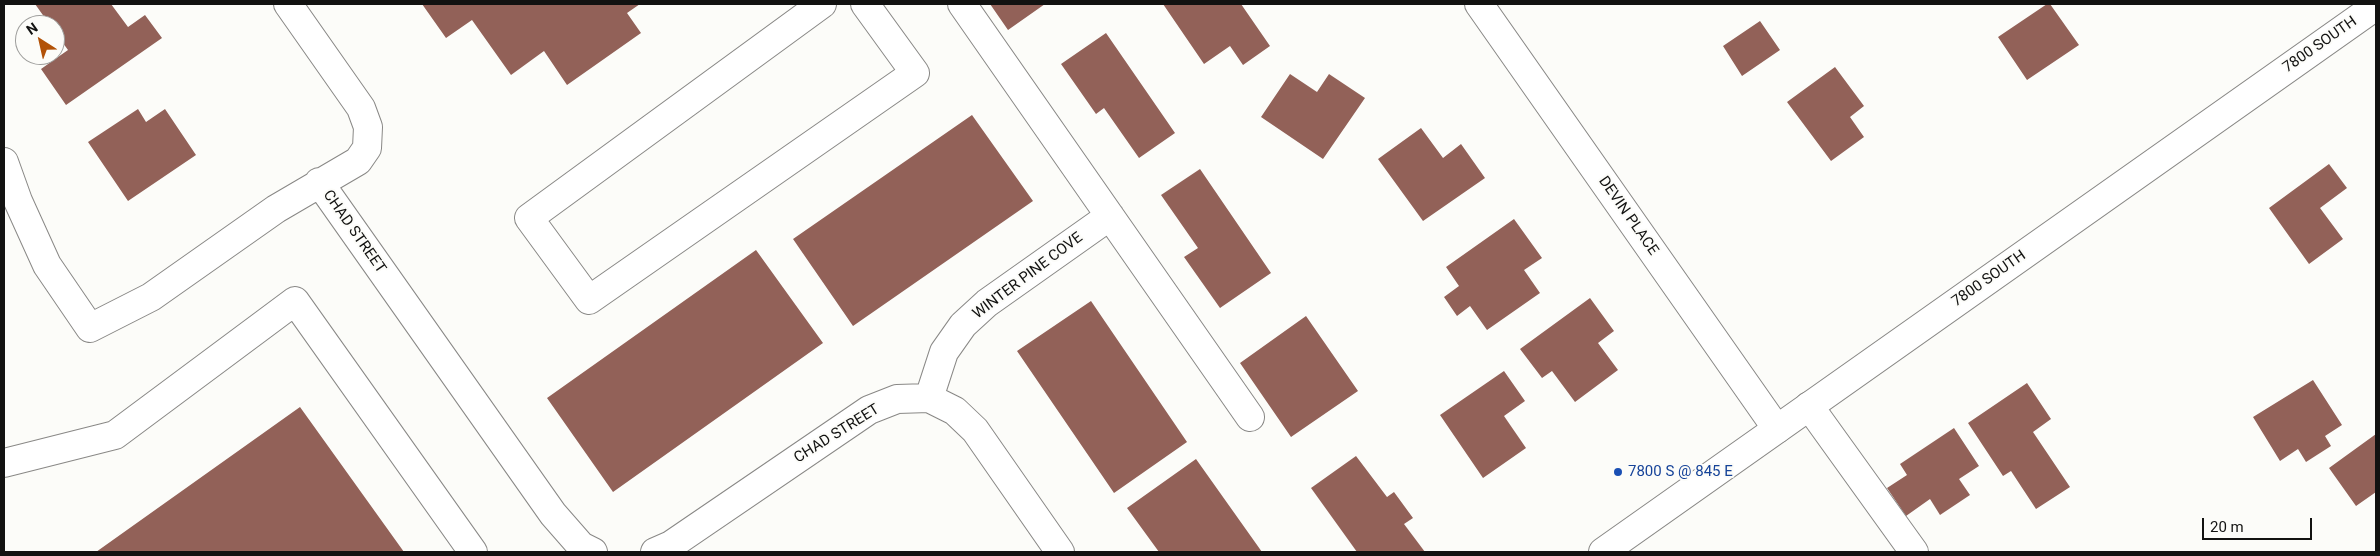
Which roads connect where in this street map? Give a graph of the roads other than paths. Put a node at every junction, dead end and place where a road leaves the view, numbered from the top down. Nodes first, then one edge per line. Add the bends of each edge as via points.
1 (288, 4) edge
2 (822, 4) edge
3 (865, 4) edge
4 (962, 4) edge
5 (1479, 4) edge
6 (2376, 6) edge
7 (4, 162) edge
8 (319, 182) junction
9 (1110, 216) junction
10 (929, 398) junction
11 (1809, 406) junction
12 (1250, 417) dead end
13 (1776, 429) junction
14 (4, 463) edge
15 (473, 552) edge
16 (593, 552) edge
17 (655, 552) edge
18 (1060, 552) edge
19 (1602, 552) edge
20 (1914, 552) edge

1 - 8 street via 350,91 368,127 367,148 358,161
2 - 3 street via 529,218 589,300 915,73
4 - 9 street
5 - 13 street, DEVIN PLACE
6 - 11 street, 7800 SOUTH
7 - 8 street, CHAD STREET via 47,265 90,328 152,297
8 - 16 street, CHAD STREET via 553,514 581,546
9 - 10 street, WINTER PINE COVE via 987,303 964,325 944,352
9 - 12 street
10 - 17 street, CHAD STREET via 897,399 869,410 671,545
10 - 18 street, CHAD STREET via 955,411 975,430
11 - 13 street, 7800 SOUTH
11 - 20 street
13 - 19 street, 7800 SOUTH
14 - 15 street via 115,435 295,301

